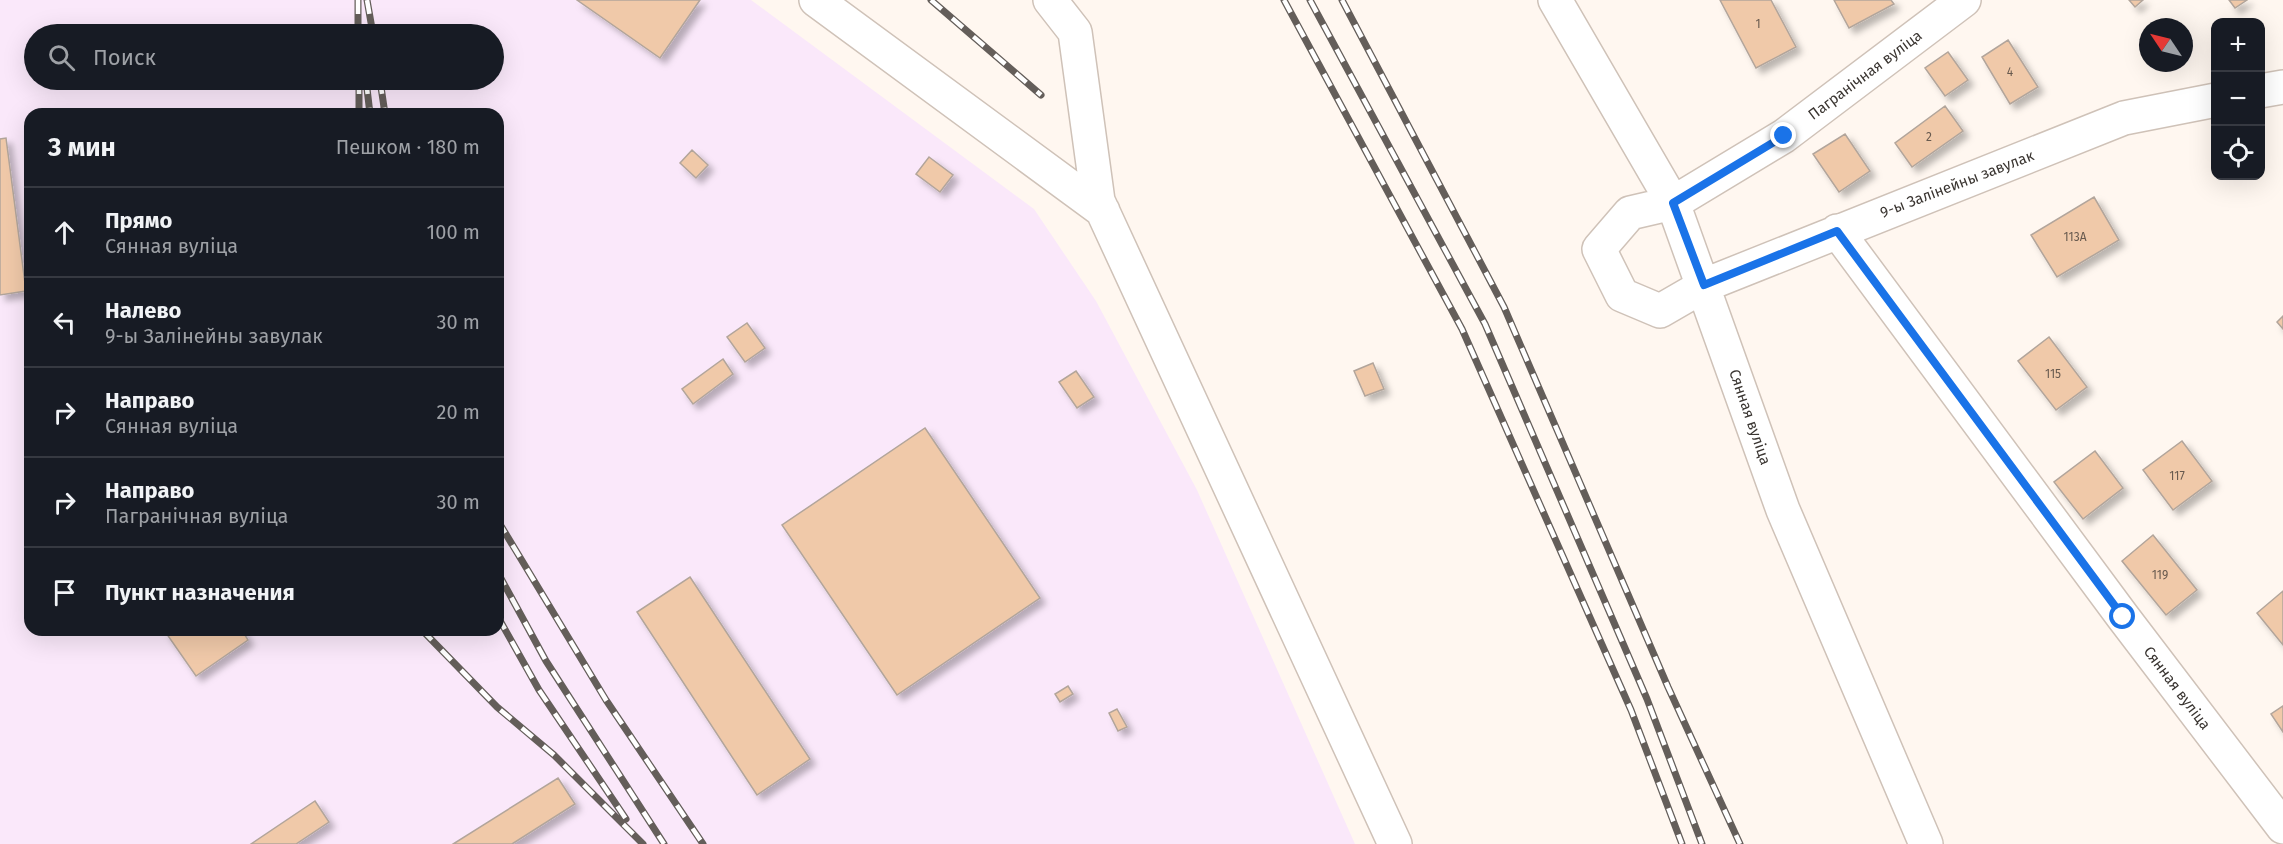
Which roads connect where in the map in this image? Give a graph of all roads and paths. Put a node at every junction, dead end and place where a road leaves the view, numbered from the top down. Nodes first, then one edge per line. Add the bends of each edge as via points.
1 (816, 0) edge
2 (1050, 0) edge
3 (1555, 0) edge
4 (1964, 0) edge
5 (2283, 87) edge
6 (2265, 90) edge
7 (2211, 101) edge
8 (1673, 203) junction
9 (1103, 211) junction
10 (1837, 231) junction
11 (1704, 285) junction
12 (2283, 826) edge
13 (1395, 844) edge
14 (1926, 844) edge

1 - 9 street
2 - 9 street via 1075,32 1098,201
3 - 8 street, Сянная вуліца
4 - 8 street, Пагранічная вуліца via 1784,136
5 - 6 street
7 - 10 street, 9-ы Залінейны завулак via 2124,118
8 - 11 street, Сянная вуліца
8 - 11 street via 1630,213 1599,249 1622,295 1660,311
9 - 13 street
10 - 11 street, 9-ы Залінейны завулак
10 - 12 street, Сянная вуліца
11 - 14 street, Сянная вуліца via 1783,510

